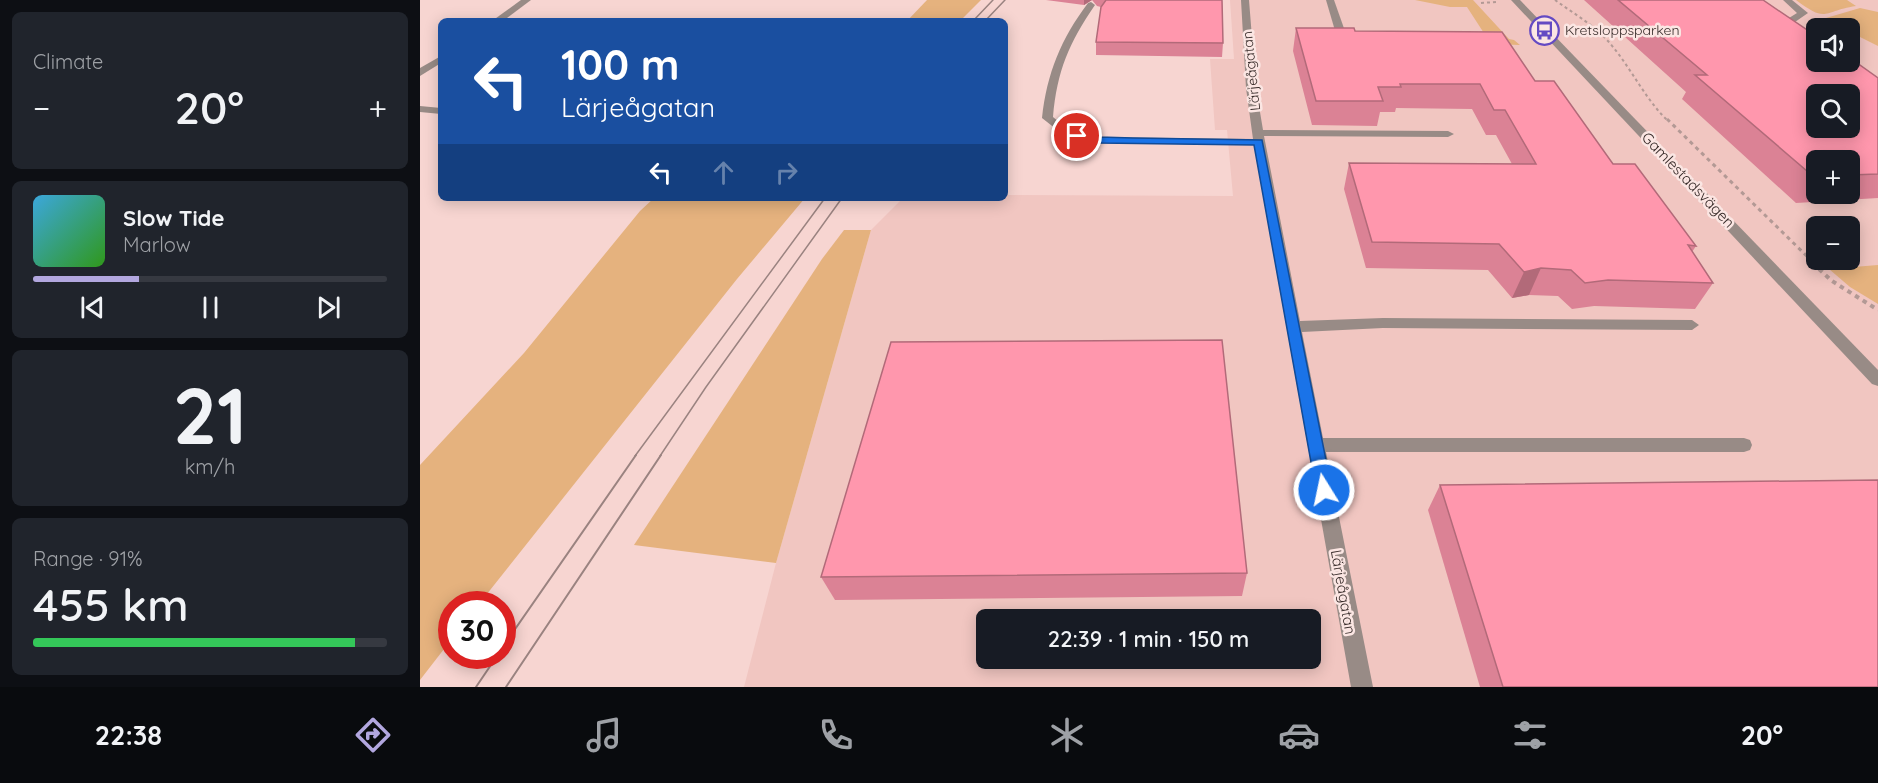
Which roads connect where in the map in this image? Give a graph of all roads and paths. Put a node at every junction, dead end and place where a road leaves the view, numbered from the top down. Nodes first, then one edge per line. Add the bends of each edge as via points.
1 (527, 0) edge
2 (1245, 0) edge
3 (1330, 0) edge
4 (1515, 0) edge
5 (1555, 0) edge
6 (1787, 0) edge
7 (1091, 5) dead end
8 (501, 18) edge
9 (1792, 20) edge
10 (1341, 34) edge
11 (438, 61) edge
12 (420, 74) edge
13 (420, 109) edge
14 (438, 111) edge
15 (1448, 134) dead end
16 (1258, 138) junction
17 (1878, 310) edge
18 (1692, 325) dead end
19 (1293, 327) junction
20 (1878, 360) edge
21 (1860, 361) junction
22 (1878, 380) edge
23 (1316, 445) junction
24 (1744, 445) dead end
25 (1362, 687) edge

1 - 8 street
2 - 16 street, Lärjeågatan
3 - 10 street
4 - 21 street, Gamlestadsvägen
5 - 17 path via 1600,33 1652,105 1832,281
6 - 9 street via 1803,13
7 - 16 street via 1059,56 1047,118 1055,127 1099,140
11 - 12 street
13 - 14 street
15 - 16 street
16 - 19 street, Lärjeågatan
18 - 19 street via 1383,322
19 - 23 street, Lärjeågatan
20 - 21 street
21 - 22 street, Gamlestadsvägen
23 - 24 street
23 - 25 street, Lärjeågatan

